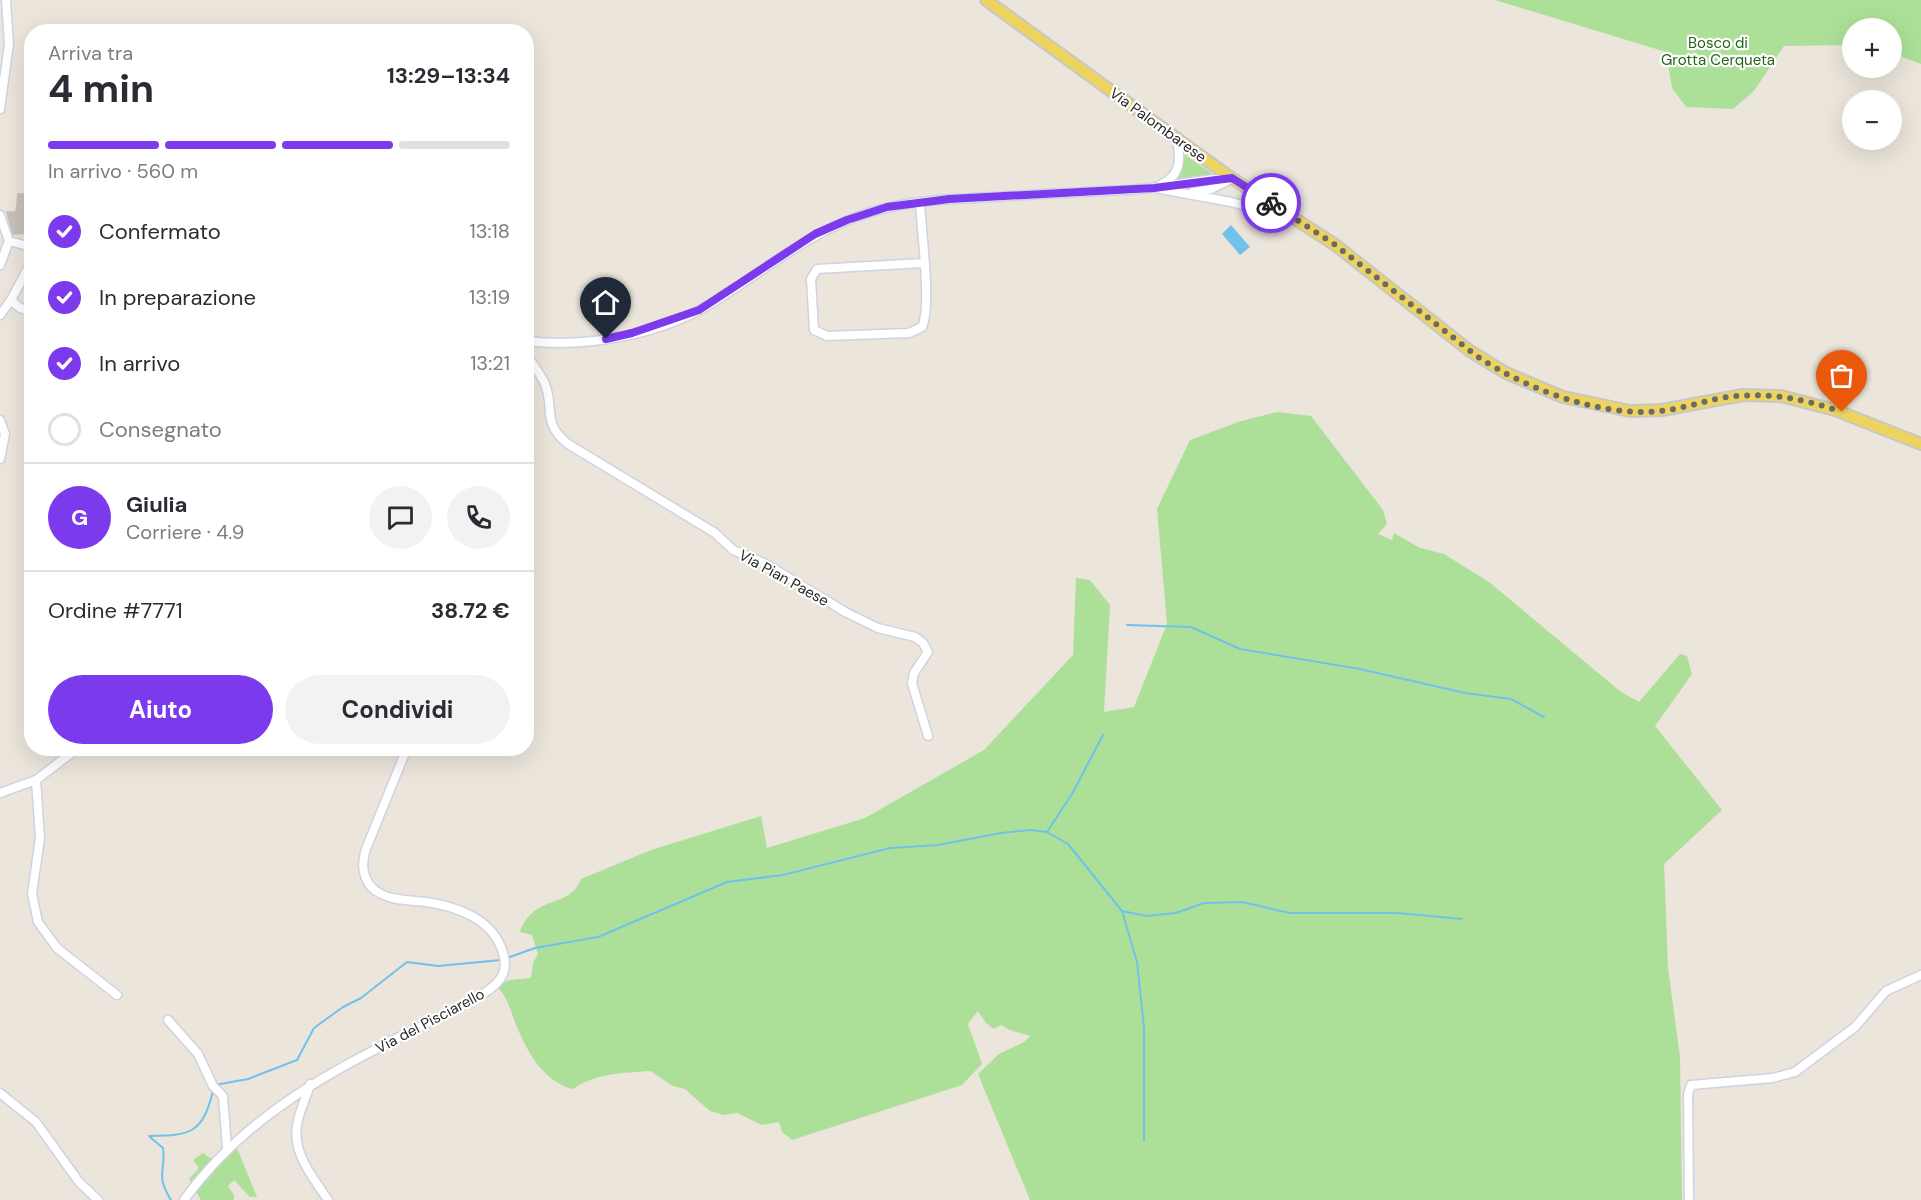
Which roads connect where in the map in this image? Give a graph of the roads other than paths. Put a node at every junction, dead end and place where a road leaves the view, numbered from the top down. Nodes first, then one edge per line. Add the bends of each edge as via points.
1 (6, 0) edge
2 (986, 0) edge
3 (0, 110) edge
4 (1176, 137) junction
5 (1232, 178) junction
6 (1154, 188) junction
7 (1181, 193) junction
8 (920, 202) junction
9 (0, 215) edge
10 (1296, 218) junction
11 (9, 241) junction
12 (24, 245) edge
13 (923, 262) junction
14 (0, 265) edge
15 (24, 276) edge
16 (11, 300) junction
17 (24, 309) edge
18 (1, 311) edge
19 (534, 341) edge
20 (534, 369) edge
21 (0, 420) edge
22 (1921, 444) edge
23 (0, 459) edge
24 (928, 736) dead end
25 (68, 756) edge
26 (404, 756) edge
27 (36, 780) junction
28 (0, 793) edge
29 (1921, 975) edge
30 (117, 995) dead end
31 (168, 1020) dead end
32 (310, 1084) junction
33 (0, 1093) edge
34 (227, 1148) junction
35 (98, 1200) edge
36 (184, 1200) edge
37 (328, 1200) edge
38 (1689, 1200) edge

1 - 3 street via 9,44
2 - 4 main road, Via Palombarese
4 - 5 main road, Via Palombarese
4 - 6 street via 1177,170 1172,178
5 - 6 street
5 - 7 street via 1209,189
5 - 10 main road, Via Palombarese
6 - 7 street
6 - 8 street
7 - 10 street
8 - 13 street
8 - 19 street via 873,211 822,231 714,302 665,323 599,340
9 - 11 street
10 - 22 main road, Via Palombarese via 1478,357 1556,395 1606,408 1649,412 1743,395 1776,395 1829,408
11 - 12 street
11 - 14 street
13 - 13 street via 926,317 919,330 827,336 814,330 811,282 817,269
15 - 16 street
16 - 17 street
16 - 18 street
20 - 24 street, Via Pian Paese via 545,386 550,420 568,444 715,533 736,551 766,564 862,621 925,645 927,655 912,683
21 - 23 street via 5,434
25 - 27 street
26 - 32 street, Via del Pisciarello via 367,845 363,862 366,879 385,896 469,914 494,933 504,957 502,978 491,989
27 - 28 street
27 - 30 street via 40,838 32,894 36,918 57,948
29 - 38 street via 1886,991 1855,1028 1795,1072 1773,1078 1691,1085
31 - 34 street via 200,1057 222,1096
32 - 34 street, Via del Pisciarello
32 - 37 street via 297,1123 297,1144
33 - 35 street via 33,1118 79,1182
34 - 36 street, Via del Pisciarello

